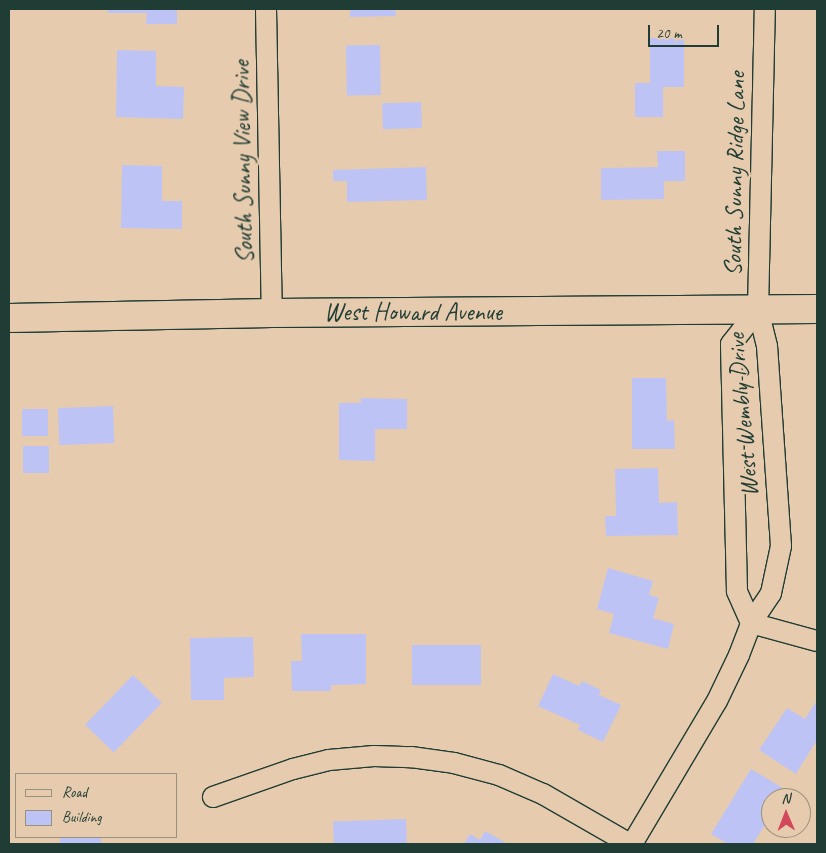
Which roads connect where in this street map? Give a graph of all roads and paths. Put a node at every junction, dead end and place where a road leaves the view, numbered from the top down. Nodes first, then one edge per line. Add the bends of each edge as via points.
1 (266, 9) edge
2 (765, 9) edge
3 (817, 309) edge
4 (758, 310) junction
5 (272, 313) junction
6 (9, 318) edge
7 (751, 623) junction
8 (817, 641) edge
9 (213, 797) dead end
10 (631, 844) edge

1 - 5 street, South Sunny View Drive
2 - 4 street, South Sunny Ridge Lane
3 - 4 street, West Howard Avenue
4 - 5 street, West Howard Avenue
4 - 7 street, West Wembly Drive via 767,346 781,546 771,593
4 - 7 street, West Wembly Drive via 731,344 737,591
5 - 6 street, West Howard Avenue
7 - 8 street
7 - 10 street, West Wembly Drive via 717,701
9 - 10 street via 329,760 411,757 454,763 499,775 543,794

